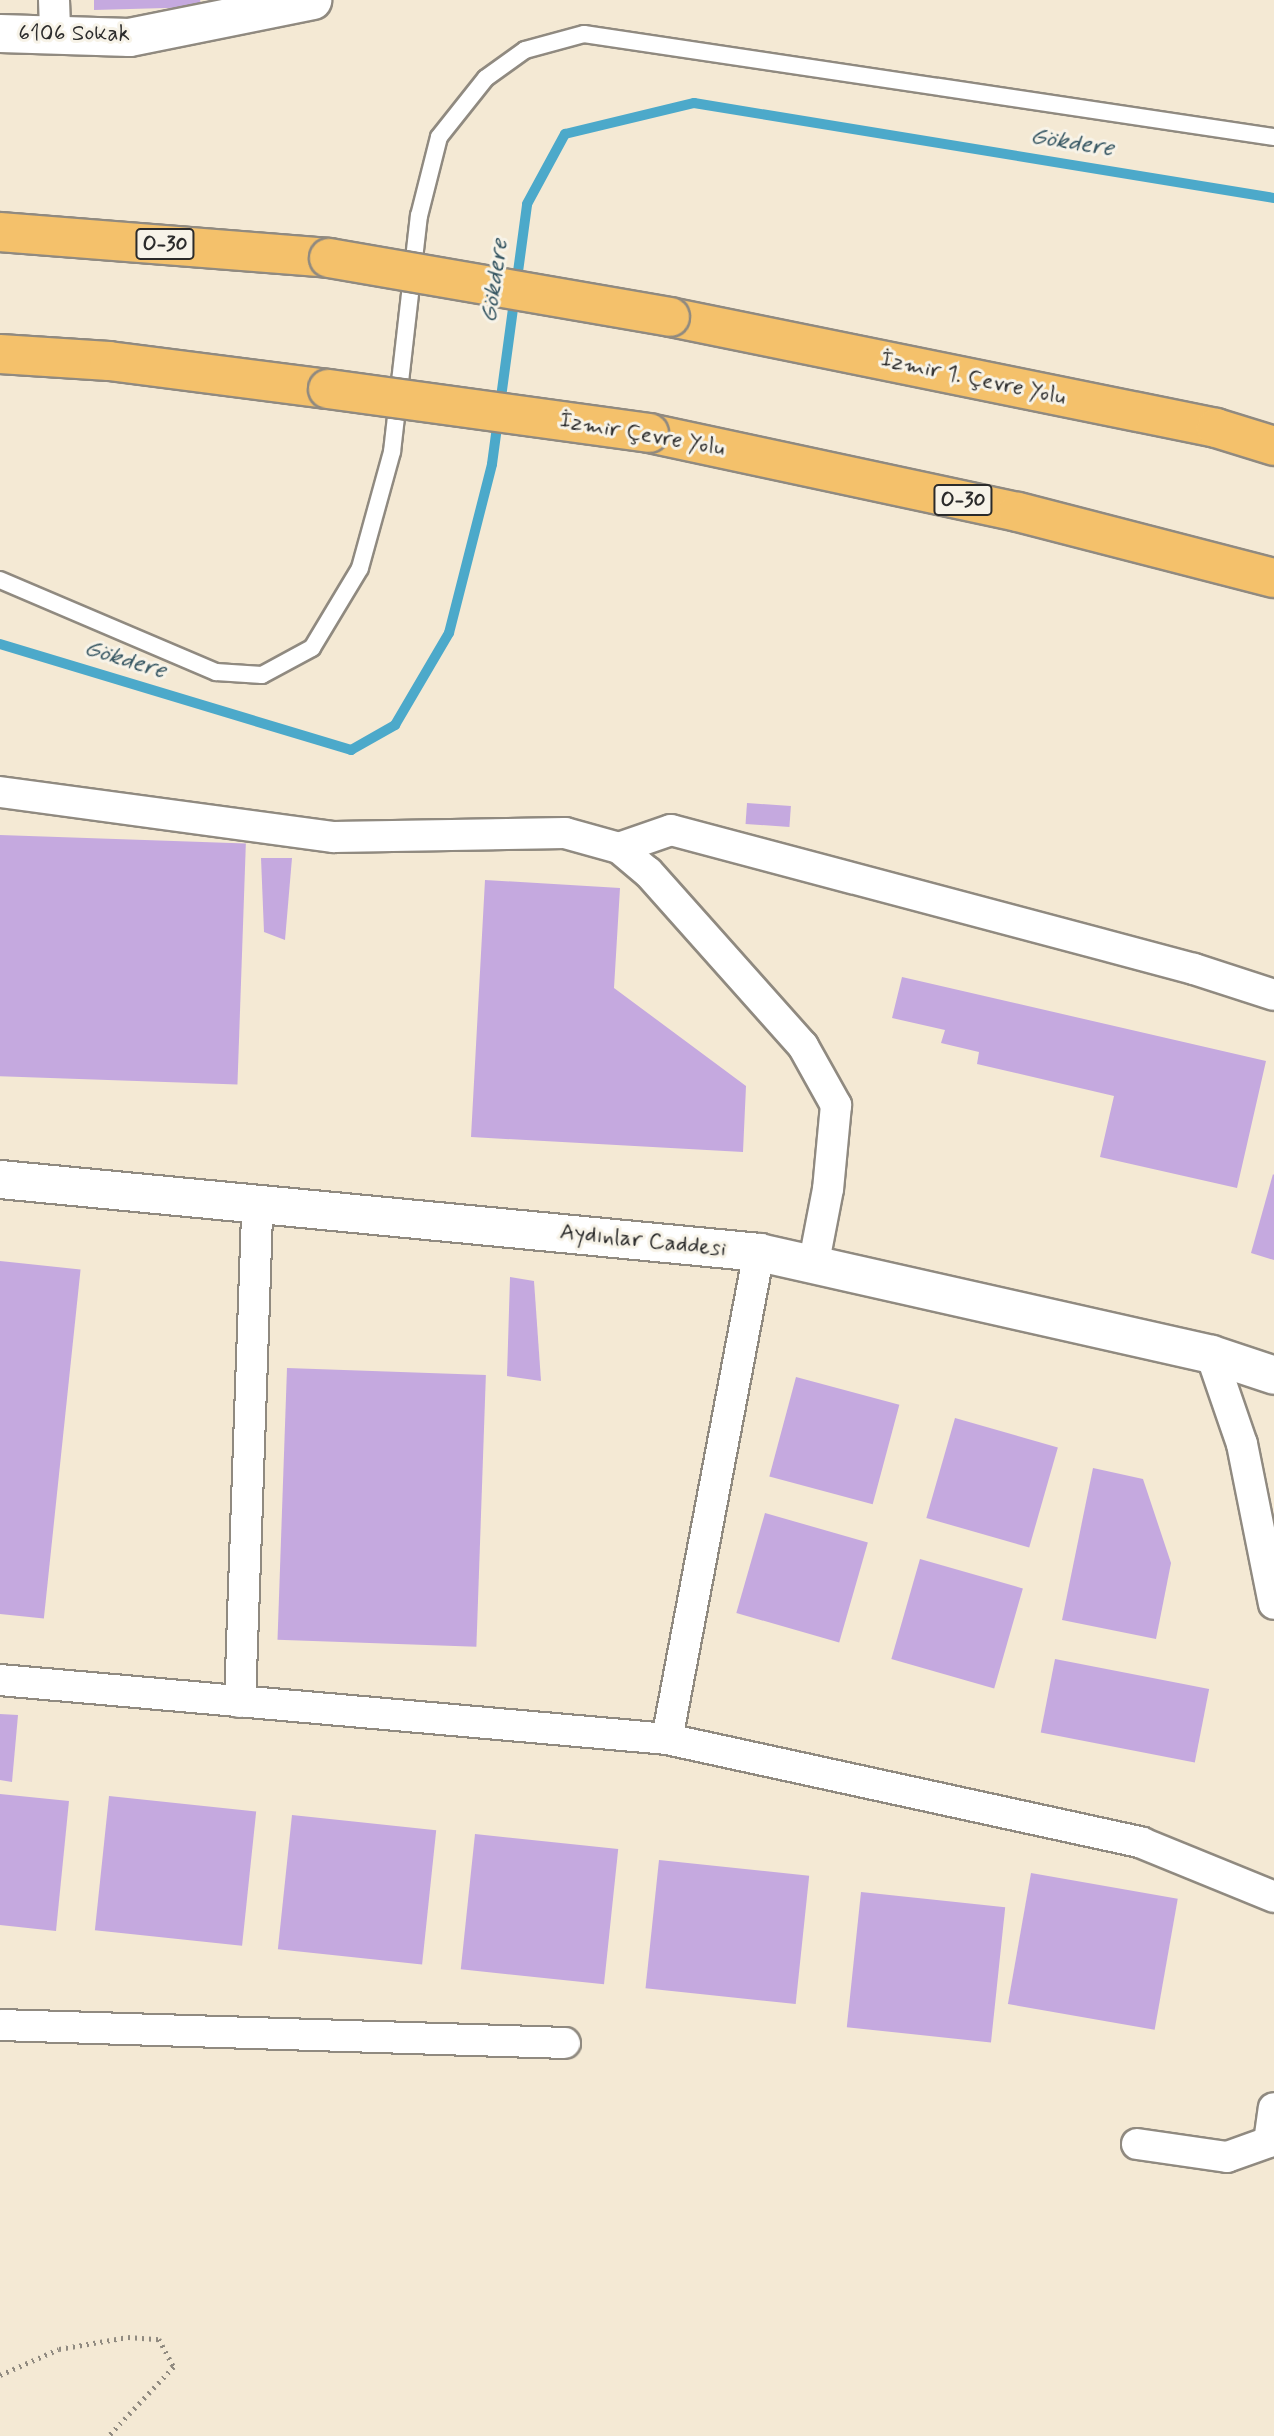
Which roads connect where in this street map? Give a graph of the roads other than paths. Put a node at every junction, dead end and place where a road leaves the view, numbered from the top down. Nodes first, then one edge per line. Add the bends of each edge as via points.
1 (312, 0) edge
2 (55, 18) edge
3 (0, 33) edge
4 (1274, 138) edge
5 (0, 232) edge
6 (0, 354) edge
7 (1274, 446) edge
8 (1274, 578) edge
9 (0, 580) edge
10 (0, 793) edge
11 (619, 848) junction
12 (1274, 995) edge
13 (0, 1179) edge
14 (257, 1203) junction
15 (760, 1252) junction
16 (814, 1262) junction
17 (1211, 1354) junction
18 (1274, 1375) edge
19 (1274, 1604) edge
20 (0, 1680) edge
21 (240, 1702) junction
22 (667, 1740) junction
23 (1274, 1897) edge
24 (0, 2025) edge
25 (565, 2043) dead end
26 (1274, 2108) edge
27 (1136, 2144) dead end

1 - 2 street, 6106 Sokak via 129,37
2 - 3 street, 6106 Sokak
4 - 9 lane via 584,34 524,50 486,78 439,137 419,216 392,452 360,568 312,648 262,675 216,672
5 - 7 highway, İzmir 1. Çevre Yolu / O-30, bridge via 329,258 670,317 1216,428
6 - 8 highway, İzmir Çevre Yolu / O-30, bridge via 109,361 649,433 1018,512
10 - 11 street via 334,837 565,833
11 - 12 street via 671,830 1194,969
11 - 16 street via 648,872 803,1046 836,1105 828,1189
13 - 14 street, Aydınlar Caddesi
14 - 15 street, Aydınlar Caddesi
14 - 21 street
15 - 16 street, Aydınlar Caddesi
15 - 22 street
16 - 17 street, Aydınlar Caddesi
17 - 18 street, Aydınlar Caddesi
17 - 19 street via 1242,1444
20 - 21 street
21 - 22 street
22 - 23 street via 1142,1843
24 - 25 street
26 - 27 street via 1269,2142 1227,2157

